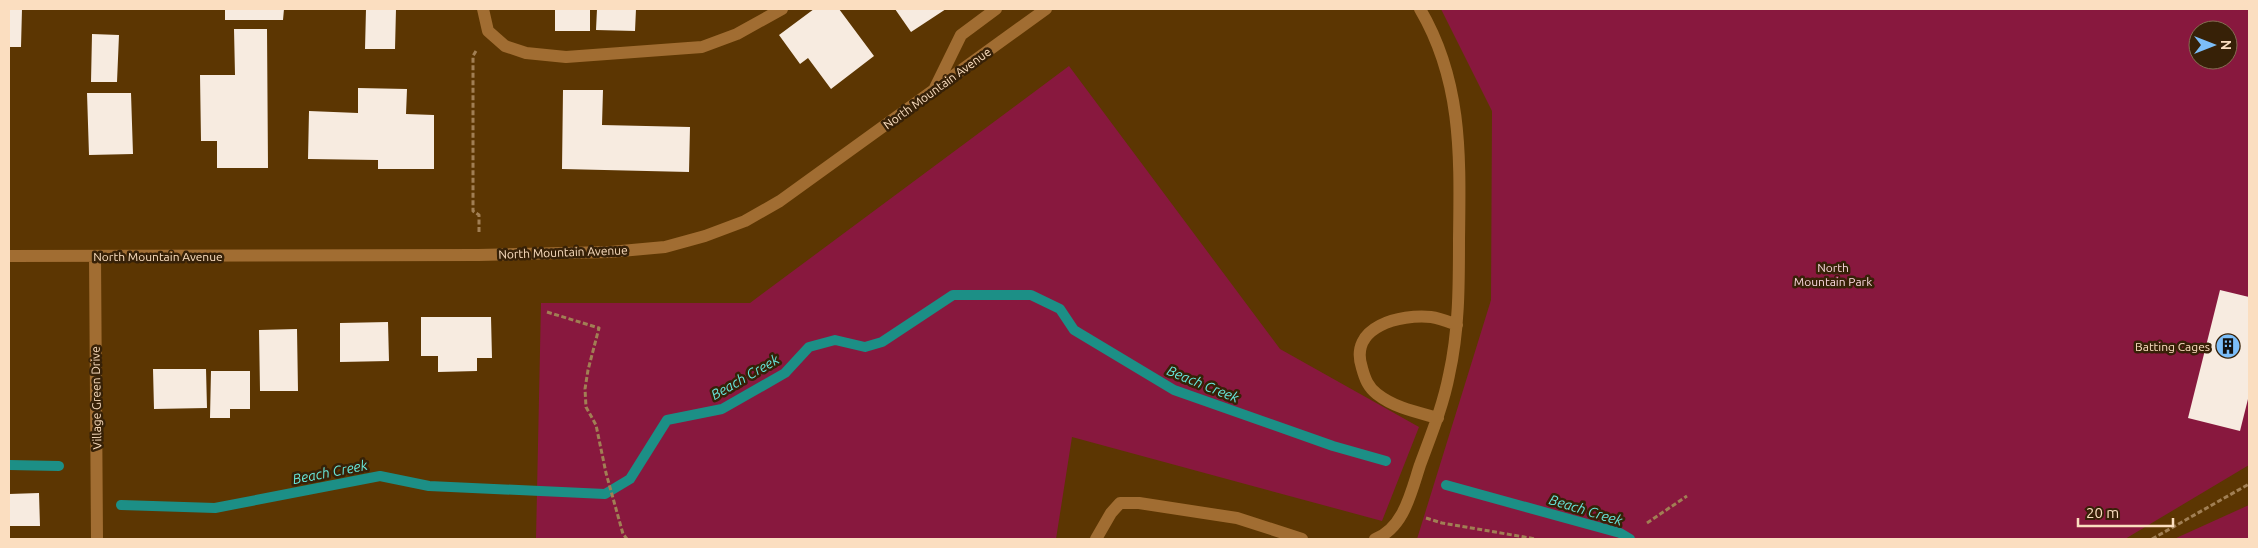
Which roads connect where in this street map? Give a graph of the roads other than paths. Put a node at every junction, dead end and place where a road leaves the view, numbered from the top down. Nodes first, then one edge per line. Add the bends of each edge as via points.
1 (483, 9) edge
2 (782, 9) edge
3 (996, 9) edge
4 (1046, 9) edge
5 (1420, 9) edge
6 (934, 90) junction
7 (9, 256) edge
8 (95, 256) junction
9 (1457, 325) junction
10 (1438, 418) junction
11 (1280, 536) edge
12 (97, 539) edge
13 (1096, 539) edge
14 (1302, 539) edge
15 (1375, 539) edge

1 - 2 street via 488,32 505,46 526,53 566,57 702,47 737,34
3 - 6 street via 961,35
4 - 6 street, North Mountain Avenue
5 - 9 street via 1444,58 1456,108 1460,155
6 - 8 street, North Mountain Avenue via 780,201 745,221 665,247 478,255
7 - 8 street, North Mountain Avenue
8 - 12 street, Village Green Drive
9 - 10 street
9 - 10 street via 1433,317 1385,322 1368,333 1361,346 1360,363 1367,384 1376,394 1400,408
10 - 15 street via 1404,511 1390,531
11 - 13 street via 1237,518 1120,503
11 - 14 street

